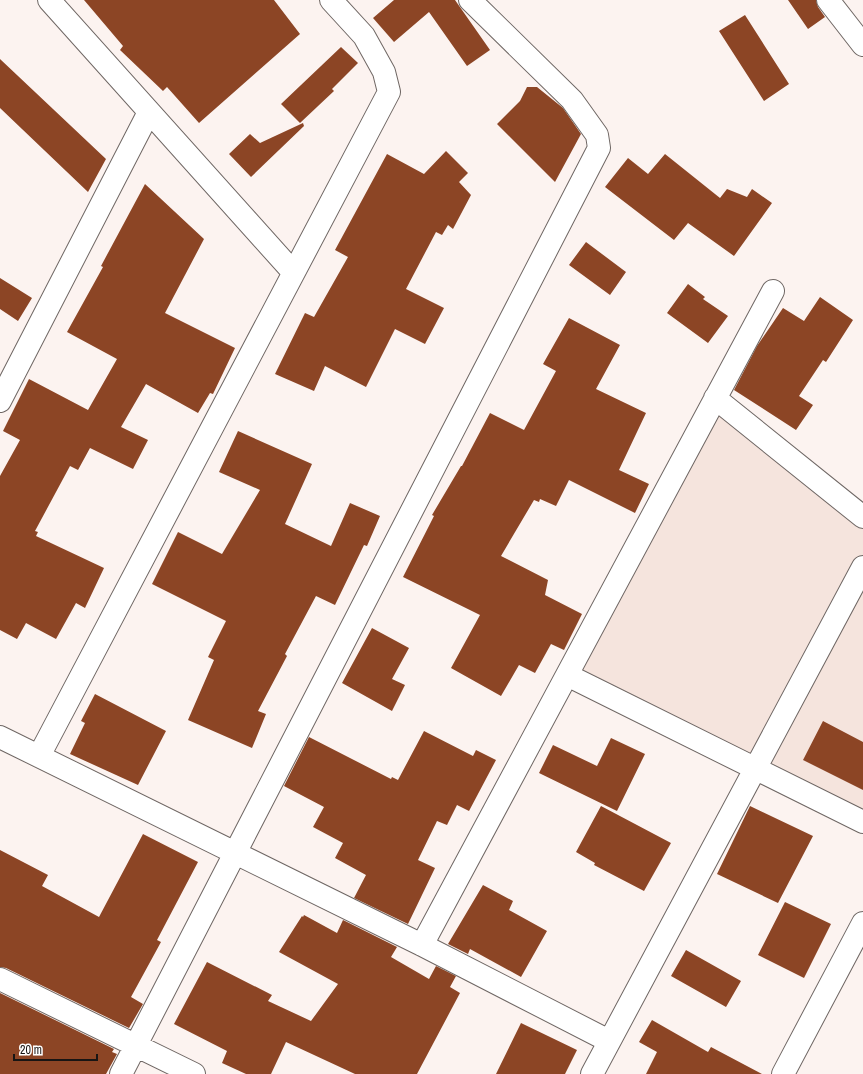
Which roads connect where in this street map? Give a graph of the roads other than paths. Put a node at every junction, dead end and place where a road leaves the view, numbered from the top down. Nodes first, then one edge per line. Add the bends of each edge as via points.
1 (49, 0) edge
2 (331, 0) edge
3 (470, 0) edge
4 (828, 0) edge
5 (863, 45) edge
6 (149, 112) junction
7 (294, 272) junction
8 (772, 291) dead end
9 (715, 398) junction
10 (0, 401) edge
11 (863, 517) edge
12 (863, 567) edge
13 (567, 675) junction
14 (0, 737) edge
15 (39, 756) junction
16 (755, 768) junction
17 (863, 822) edge
18 (234, 853) junction
19 (863, 923) edge
20 (422, 945) junction
21 (0, 979) edge
22 (609, 1041) junction
23 (136, 1046) junction
24 (121, 1074) edge
25 (194, 1074) edge
26 (592, 1074) edge
27 (783, 1074) edge

1 - 6 street
2 - 7 street via 364,36 384,72 389,92
3 - 18 street via 572,100 597,135 599,148
4 - 5 street
6 - 7 street
6 - 10 street
7 - 15 street
8 - 9 street
9 - 11 street
9 - 13 street
12 - 16 street
13 - 16 street
13 - 20 street
14 - 15 street
15 - 18 street
16 - 17 street
16 - 22 street
18 - 20 street
18 - 23 street
19 - 27 street
20 - 22 street
21 - 23 street
22 - 26 street
23 - 24 street
23 - 25 street

